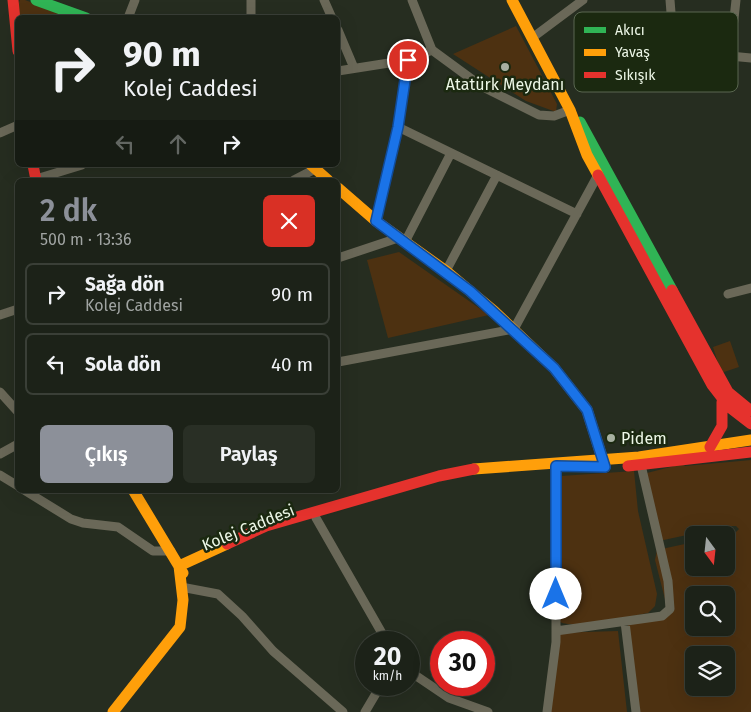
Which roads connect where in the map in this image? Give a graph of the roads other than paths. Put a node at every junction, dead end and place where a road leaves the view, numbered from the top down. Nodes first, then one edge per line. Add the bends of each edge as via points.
1 (13, 0) edge
2 (36, 0) edge
3 (135, 0) edge
4 (251, 0) edge
5 (324, 0) edge
6 (412, 0) edge
7 (512, 0) edge
8 (583, 0) edge
9 (78, 15) edge
10 (129, 15) edge
11 (251, 15) edge
12 (331, 15) edge
13 (15, 20) edge
14 (340, 35) edge
15 (532, 38) junction
16 (432, 50) junction
17 (738, 57) edge
18 (751, 58) edge
19 (408, 60) junction
20 (354, 68) junction
21 (340, 71) edge
22 (570, 110) junction
23 (15, 126) edge
24 (398, 127) junction
25 (0, 133) edge
26 (451, 153) junction
27 (604, 164) junction
28 (75, 167) edge
29 (313, 167) edge
30 (315, 167) edge
31 (497, 175) junction
32 (598, 176) junction
33 (39, 178) edge
34 (297, 178) edge
35 (326, 178) edge
36 (340, 190) edge
37 (577, 214) junction
38 (376, 221) junction
39 (402, 240) junction
40 (340, 257) edge
41 (446, 271) junction
42 (751, 288) edge
43 (728, 294) dead end
44 (15, 310) edge
45 (0, 315) edge
46 (514, 328) junction
47 (340, 362) edge
48 (0, 392) edge
49 (722, 402) junction
50 (15, 409) edge
51 (751, 411) edge
52 (751, 424) edge
53 (751, 440) edge
54 (15, 446) edge
55 (710, 447) junction
56 (751, 452) edge
57 (0, 454) edge
58 (604, 463) junction
59 (641, 465) junction
60 (556, 466) junction
61 (0, 475) edge
62 (15, 484) edge
63 (29, 493) edge
64 (135, 493) edge
65 (316, 518) junction
66 (171, 551) junction
67 (181, 569) junction
68 (184, 588) junction
69 (625, 622) junction
70 (381, 631) edge
71 (556, 631) junction
72 (420, 678) edge
73 (374, 696) edge
74 (113, 712) edge
75 (118, 712) edge
76 (343, 712) edge
77 (365, 712) edge
78 (488, 712) edge
79 (547, 712) edge
80 (636, 712) edge

1 - 13 street
2 - 9 street
3 - 10 street
4 - 11 street
5 - 12 street
6 - 16 street
7 - 15 street
8 - 15 street
14 - 20 street
15 - 22 street
16 - 19 street
16 - 22 street via 481,86 539,115 554,116
17 - 18 street
19 - 20 street
19 - 24 street
20 - 21 street
22 - 27 street via 584,127
22 - 32 street
23 - 25 street
24 - 26 street
24 - 38 street
26 - 31 street
26 - 39 street
27 - 32 street
27 - 51 street via 728,392
28 - 33 street
29 - 34 street
30 - 35 street
31 - 37 street
31 - 41 street
32 - 37 street
32 - 49 street
36 - 38 street
37 - 46 street
38 - 39 street
39 - 40 street
39 - 41 street
41 - 46 street
42 - 43 street
44 - 45 street
46 - 47 street
46 - 58 street via 578,396 587,410
48 - 50 street
49 - 52 street
49 - 55 street via 724,419 720,436
53 - 55 street
54 - 57 street
55 - 58 street
56 - 59 street
58 - 59 street
58 - 60 street, Kolej Caddesi
58 - 67 street, Kolej Caddesi via 480,468 439,476 266,526
59 - 69 street via 668,580 670,609 662,616
60 - 65 street, Kolej Caddesi via 479,472 448,478
60 - 71 street
61 - 62 street
63 - 66 street via 70,519 118,527 153,551
64 - 66 street
65 - 67 street, Kolej Caddesi
65 - 70 street
66 - 67 street
67 - 68 street
68 - 74 street via 180,627
68 - 75 street via 190,599 188,624
68 - 76 street via 218,594 273,651
69 - 71 street
69 - 80 street
71 - 79 street
72 - 78 street via 449,698
73 - 77 street

